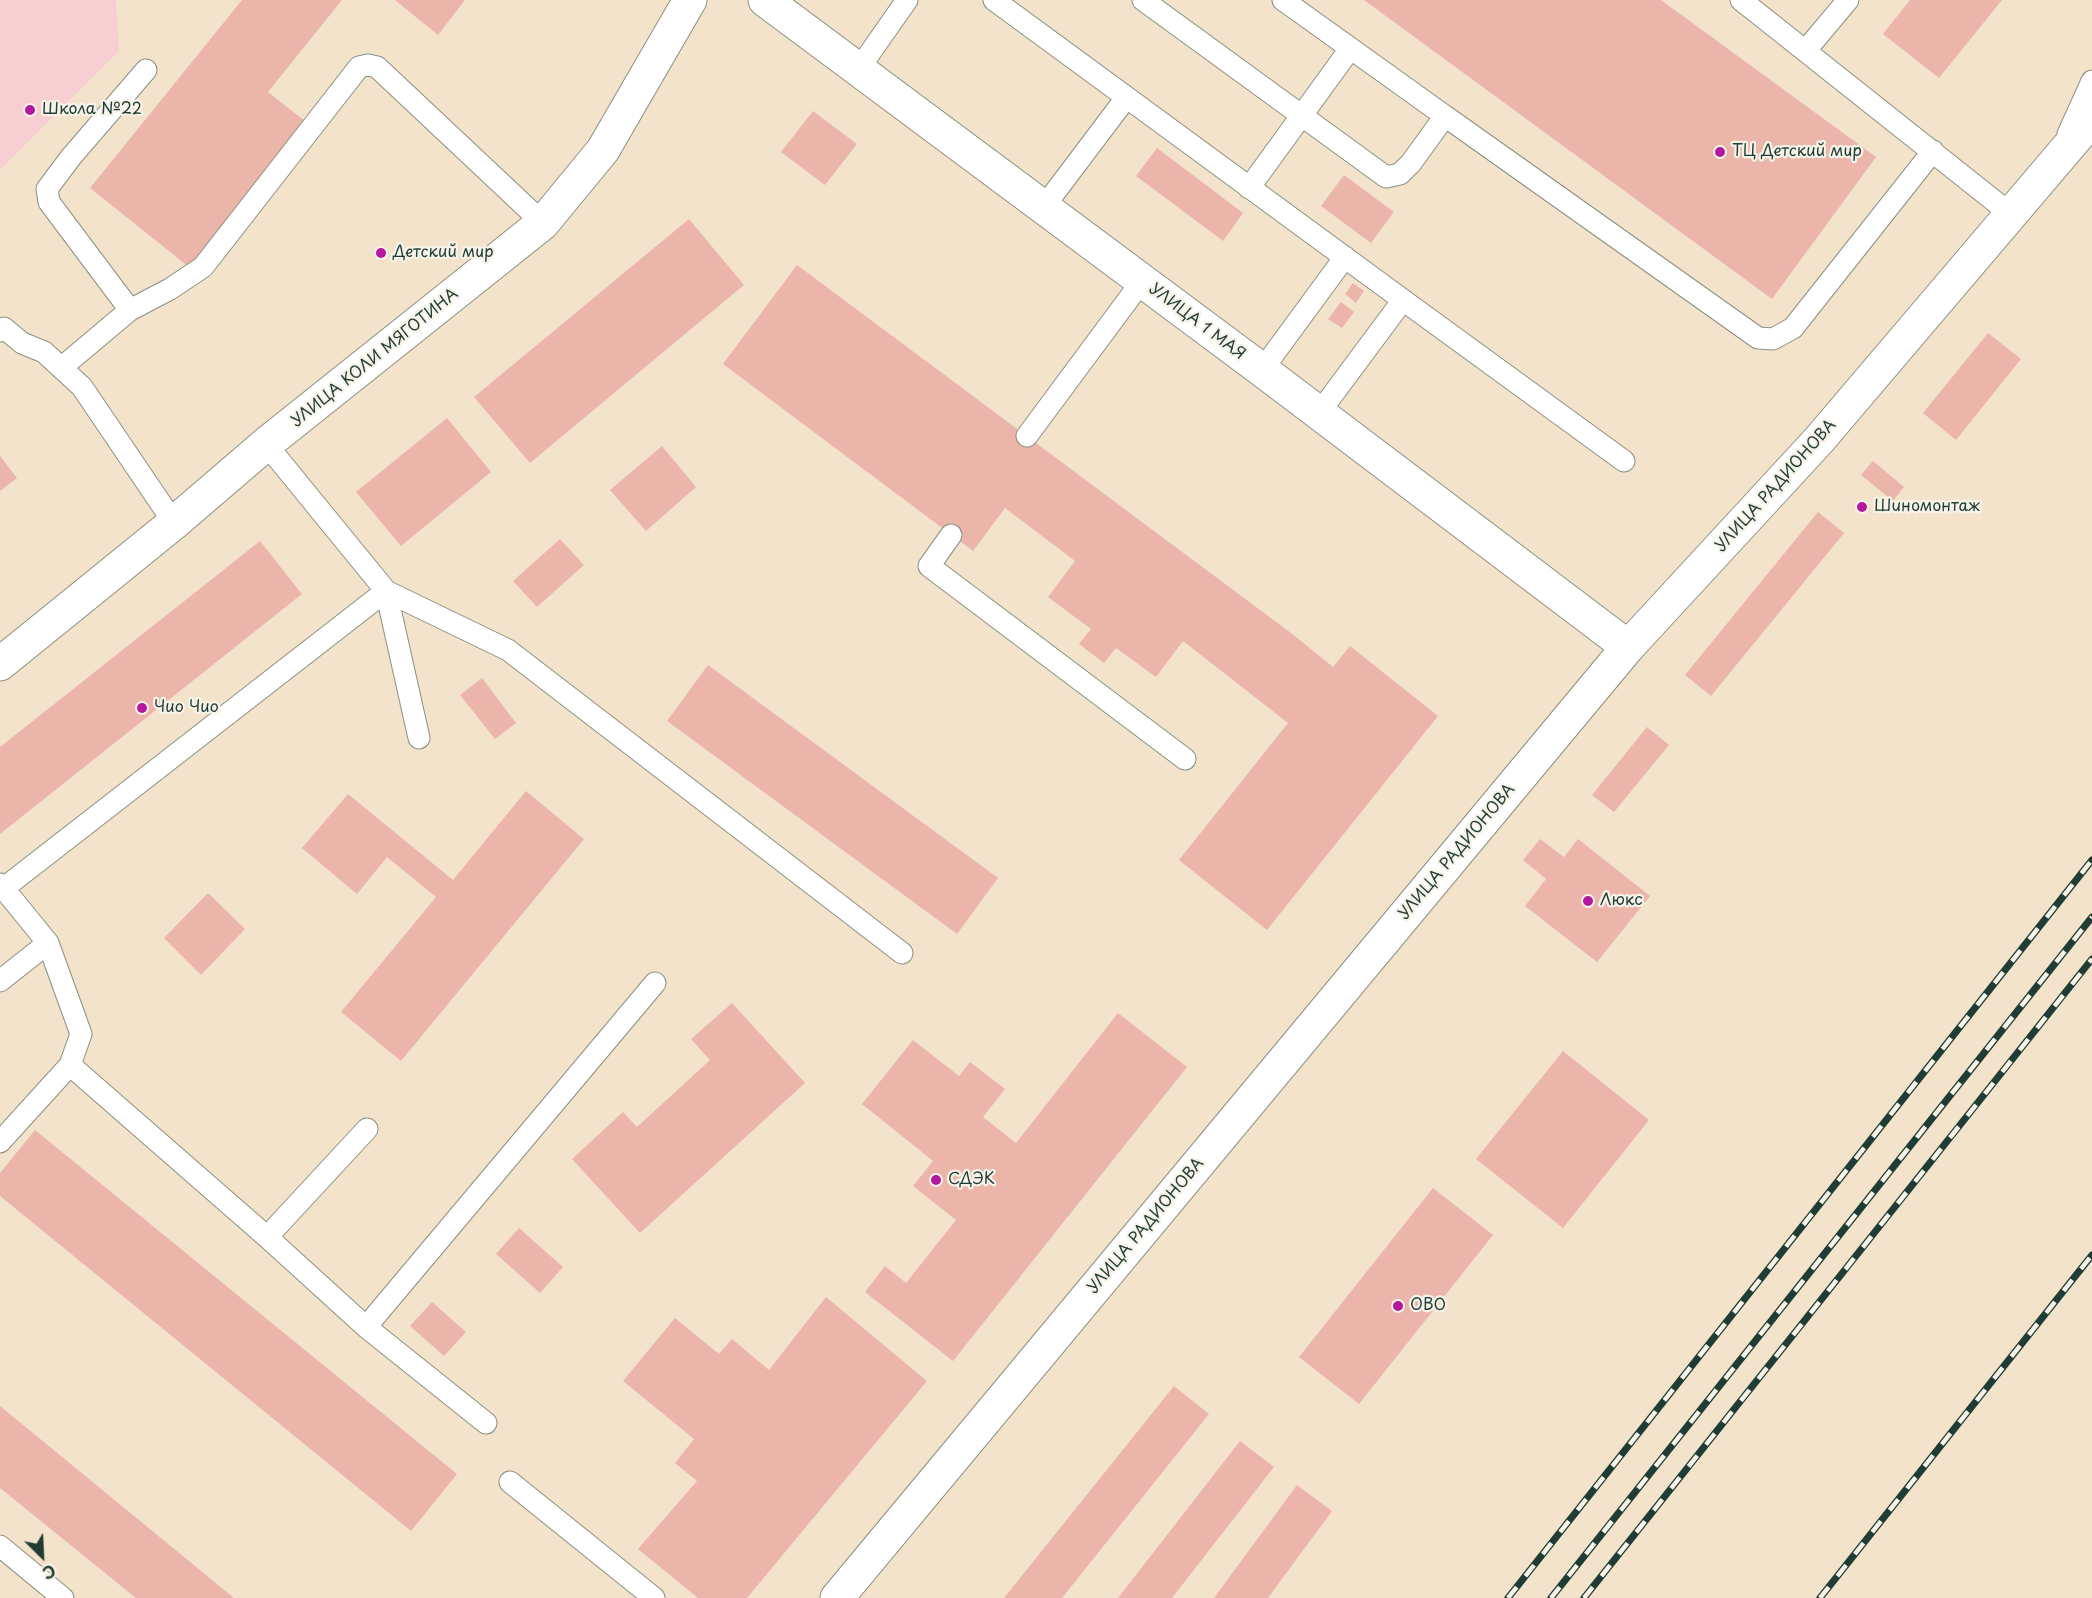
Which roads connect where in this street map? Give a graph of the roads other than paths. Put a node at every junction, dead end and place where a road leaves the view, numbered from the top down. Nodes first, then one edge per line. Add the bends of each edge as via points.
1 (690, 0) edge
2 (765, 0) edge
3 (907, 0) edge
4 (994, 0) edge
5 (1143, 0) edge
6 (1283, 0) edge
7 (1741, 0) edge
8 (1848, 0) edge
9 (1350, 49) junction
10 (1806, 50) junction
11 (146, 70) dead end
12 (858, 70) junction
13 (2092, 81) edge
14 (1126, 98) junction
15 (1302, 116) junction
16 (1445, 116) junction
17 (2092, 120) edge
18 (1933, 151) junction
19 (2056, 162) junction
20 (1249, 188) junction
21 (1043, 208) junction
22 (2012, 215) junction
23 (543, 223) junction
24 (1345, 257) junction
25 (1142, 281) junction
26 (1403, 300) junction
27 (130, 310) junction
28 (1, 327) edge
29 (61, 368) junction
30 (1262, 370) junction
31 (1319, 413) junction
32 (1027, 436) dead end
33 (266, 444) junction
34 (1624, 461) dead end
35 (174, 523) junction
36 (951, 535) dead end
37 (386, 591) junction
38 (1628, 647) junction
39 (0, 664) edge
40 (419, 738) dead end
41 (1185, 759) dead end
42 (2, 886) edge
43 (48, 944) junction
44 (902, 952) dead end
45 (0, 981) edge
46 (656, 983) dead end
47 (70, 1065) junction
48 (367, 1129) dead end
49 (0, 1142) edge
50 (267, 1237) junction
51 (366, 1327) junction
52 (486, 1423) dead end
53 (510, 1482) dead end
54 (0, 1546) edge
55 (63, 1598) edge
56 (654, 1598) edge
57 (837, 1598) edge

1 - 23 street, УЛИЦА КОЛИ МЯГОТИНА via 603,150
2 - 12 street, УЛИЦА 1 МАЯ
3 - 12 lane
4 - 14 lane
5 - 15 lane
6 - 9 lane
7 - 10 lane
8 - 10 lane
9 - 15 lane
9 - 16 lane
10 - 18 lane
11 - 27 lane via 47,189 50,202
12 - 21 street, УЛИЦА 1 МАЯ
13 - 19 lane
14 - 20 lane
14 - 21 lane
15 - 16 lane via 1386,177 1400,174 1411,163
15 - 20 lane
16 - 18 lane via 1758,338 1773,339 1793,328
17 - 19 street, УЛИЦА РАДИОНОВА
18 - 22 lane
19 - 22 street, УЛИЦА РАДИОНОВА
20 - 24 lane
21 - 25 street, УЛИЦА 1 МАЯ
22 - 38 street, УЛИЦА РАДИОНОВА via 1819,440
23 - 27 lane via 377,67 368,65 359,67 203,267
23 - 33 street, УЛИЦА КОЛИ МЯГОТИНА
24 - 26 lane
24 - 30 lane
25 - 30 street, УЛИЦА 1 МАЯ
25 - 32 lane
26 - 31 lane
26 - 34 lane
27 - 29 lane
28 - 29 lane via 22,343 44,352
29 - 35 lane via 82,387
30 - 31 street, УЛИЦА 1 МАЯ
31 - 38 street, УЛИЦА 1 МАЯ
33 - 35 street, УЛИЦА КОЛИ МЯГОТИНА
33 - 37 lane
35 - 39 street, УЛИЦА КОЛИ МЯГОТИНА
36 - 41 lane via 929,566
37 - 40 lane
37 - 42 lane
37 - 44 lane via 508,650
38 - 57 street, УЛИЦА РАДИОНОВА
42 - 43 lane
43 - 45 lane
43 - 47 lane via 81,1034
46 - 51 lane
47 - 49 lane
47 - 50 lane
48 - 50 lane
50 - 51 lane
51 - 52 lane
53 - 56 lane
54 - 55 lane

